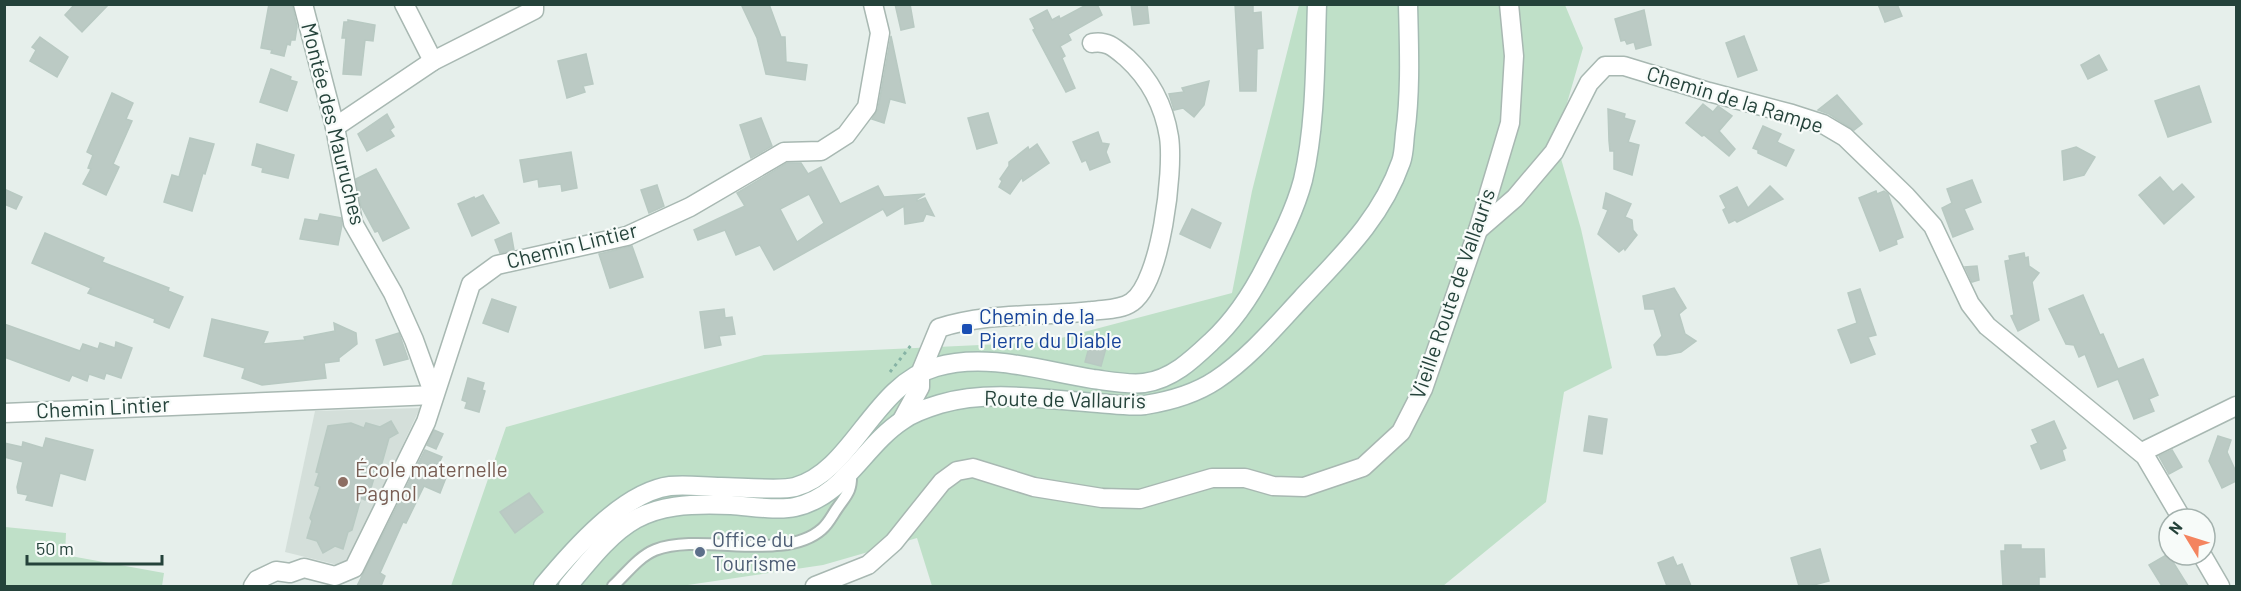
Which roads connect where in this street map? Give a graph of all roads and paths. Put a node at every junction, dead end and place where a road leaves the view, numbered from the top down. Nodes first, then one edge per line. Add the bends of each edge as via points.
1 (303, 4) edge
2 (404, 4) edge
3 (534, 4) edge
4 (873, 4) edge
5 (1317, 4) edge
6 (1408, 4) edge
7 (1509, 4) edge
8 (1092, 43) dead end
9 (433, 61) junction
10 (334, 127) junction
11 (1478, 230) junction
12 (920, 374) junction
13 (434, 395) junction
14 (2236, 406) edge
15 (4, 414) edge
16 (902, 420) junction
17 (2142, 452) junction
18 (851, 474) junction
19 (2175, 507) edge
20 (2209, 567) edge
21 (254, 586) edge
22 (543, 586) edge
23 (568, 586) edge
24 (614, 586) edge
25 (815, 586) edge
26 (2220, 586) edge

1 - 10 street, Montée des Mauruches
2 - 9 street
3 - 9 street via 534,10
4 - 13 street, Chemin Lintier via 880,33 867,107 846,135 821,151 784,152 690,207 627,236 497,265 471,284
5 - 12 street, Route de Vallauris via 1310,139 1303,181 1290,220 1254,290 1220,334 1189,363 1144,383 1114,382 1002,363 962,362
6 - 16 street, Route de Vallauris via 1409,108 1402,160 1387,194 1367,228 1250,353 1215,380 1177,399 1141,405 987,396 925,408
7 - 11 street, Vieille Route de Vallauris via 1514,56 1510,123
8 - 12 street via 1103,41 1115,48 1151,86 1169,138 1169,179 1158,253 1148,281 1132,302 1119,307 993,317 939,328
9 - 10 street
10 - 13 street, Montée des Mauruches via 353,223 393,293
11 - 17 street, Chemin de la Rampe via 1515,198 1554,152 1589,83 1605,66 1624,66 1823,124 1845,137 1933,226 1970,304 1987,326
11 - 25 street, Vieille Route de Vallauris via 1423,389 1401,432 1363,467 1304,487 1273,486 1245,478 1212,478 1140,499 1102,498 1034,487 973,468 957,471 942,482 894,542 868,565
12 - 16 street via 920,387
12 - 22 street, Route de Vallauris via 887,398 818,477 794,488 669,486 641,496 615,511
13 - 15 street, Chemin Lintier
13 - 21 street via 426,422 354,568 335,576 304,568 290,573 276,571 256,580
14 - 17 street
16 - 18 street, Route de Vallauris
17 - 19 street, Chemin de la Rampe
18 - 23 street, Route de Vallauris via 821,499 793,508 702,504 652,510 628,522 602,545
18 - 24 lane via 852,488 822,529 802,540 779,546 673,546 655,550 640,559
20 - 26 street

